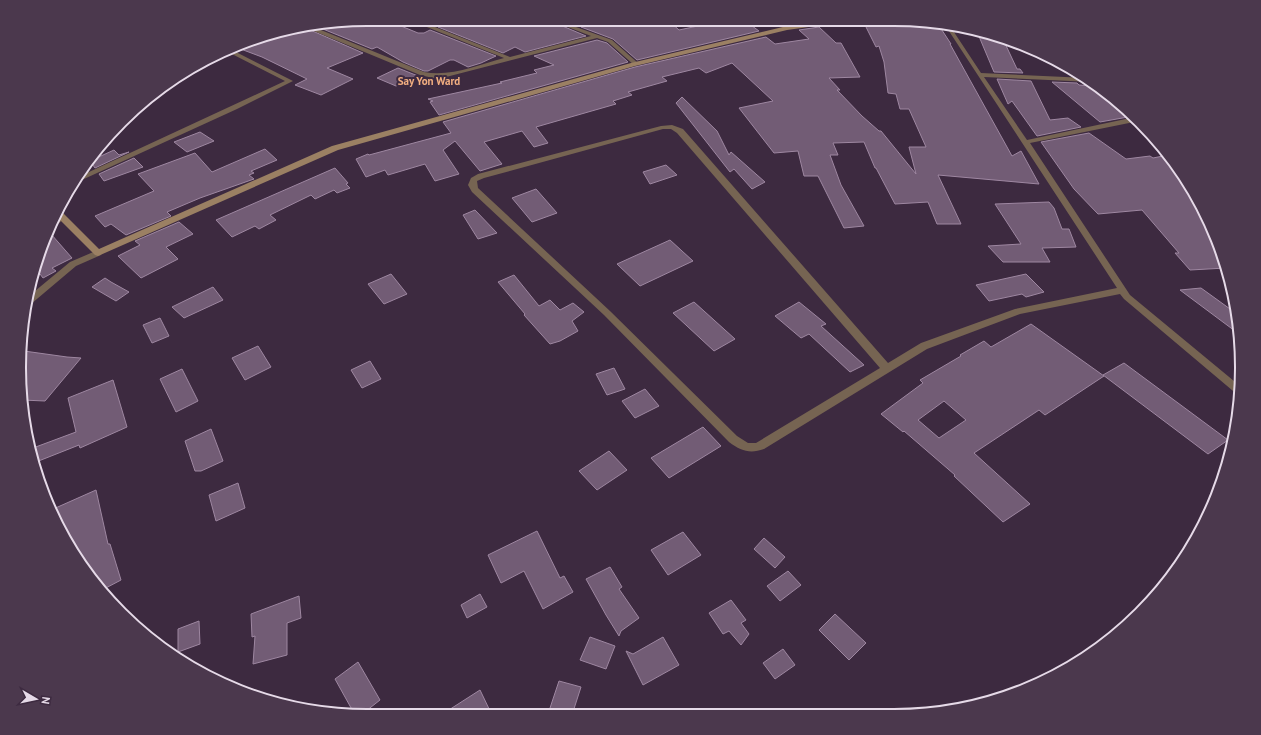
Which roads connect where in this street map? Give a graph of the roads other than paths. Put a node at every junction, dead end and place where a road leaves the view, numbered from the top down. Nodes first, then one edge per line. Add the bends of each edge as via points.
1 (428, 26) edge
2 (570, 26) edge
3 (797, 26) edge
4 (317, 30) edge
5 (950, 31) edge
6 (598, 36) junction
7 (234, 53) edge
8 (511, 58) junction
9 (636, 64) junction
10 (978, 75) junction
11 (1076, 79) edge
12 (1129, 121) edge
13 (1026, 142) junction
14 (85, 177) edge
15 (60, 218) edge
16 (98, 253) junction
17 (1123, 290) junction
18 (34, 297) edge
19 (887, 369) junction
20 (1234, 387) edge

1 - 8 street
2 - 6 street
3 - 9 street
4 - 8 street via 429,76 446,75
5 - 10 street
6 - 8 street
6 - 9 street via 614,44
7 - 14 street via 290,81
9 - 16 street via 335,148
10 - 11 street
10 - 13 street
12 - 13 street
13 - 17 street
15 - 16 street
16 - 18 street via 73,264
17 - 19 street via 1018,311 924,346
17 - 20 street via 1127,297
19 - 19 street via 760,446 753,448 741,445 607,313 475,190 472,182 481,176 663,126 675,128

